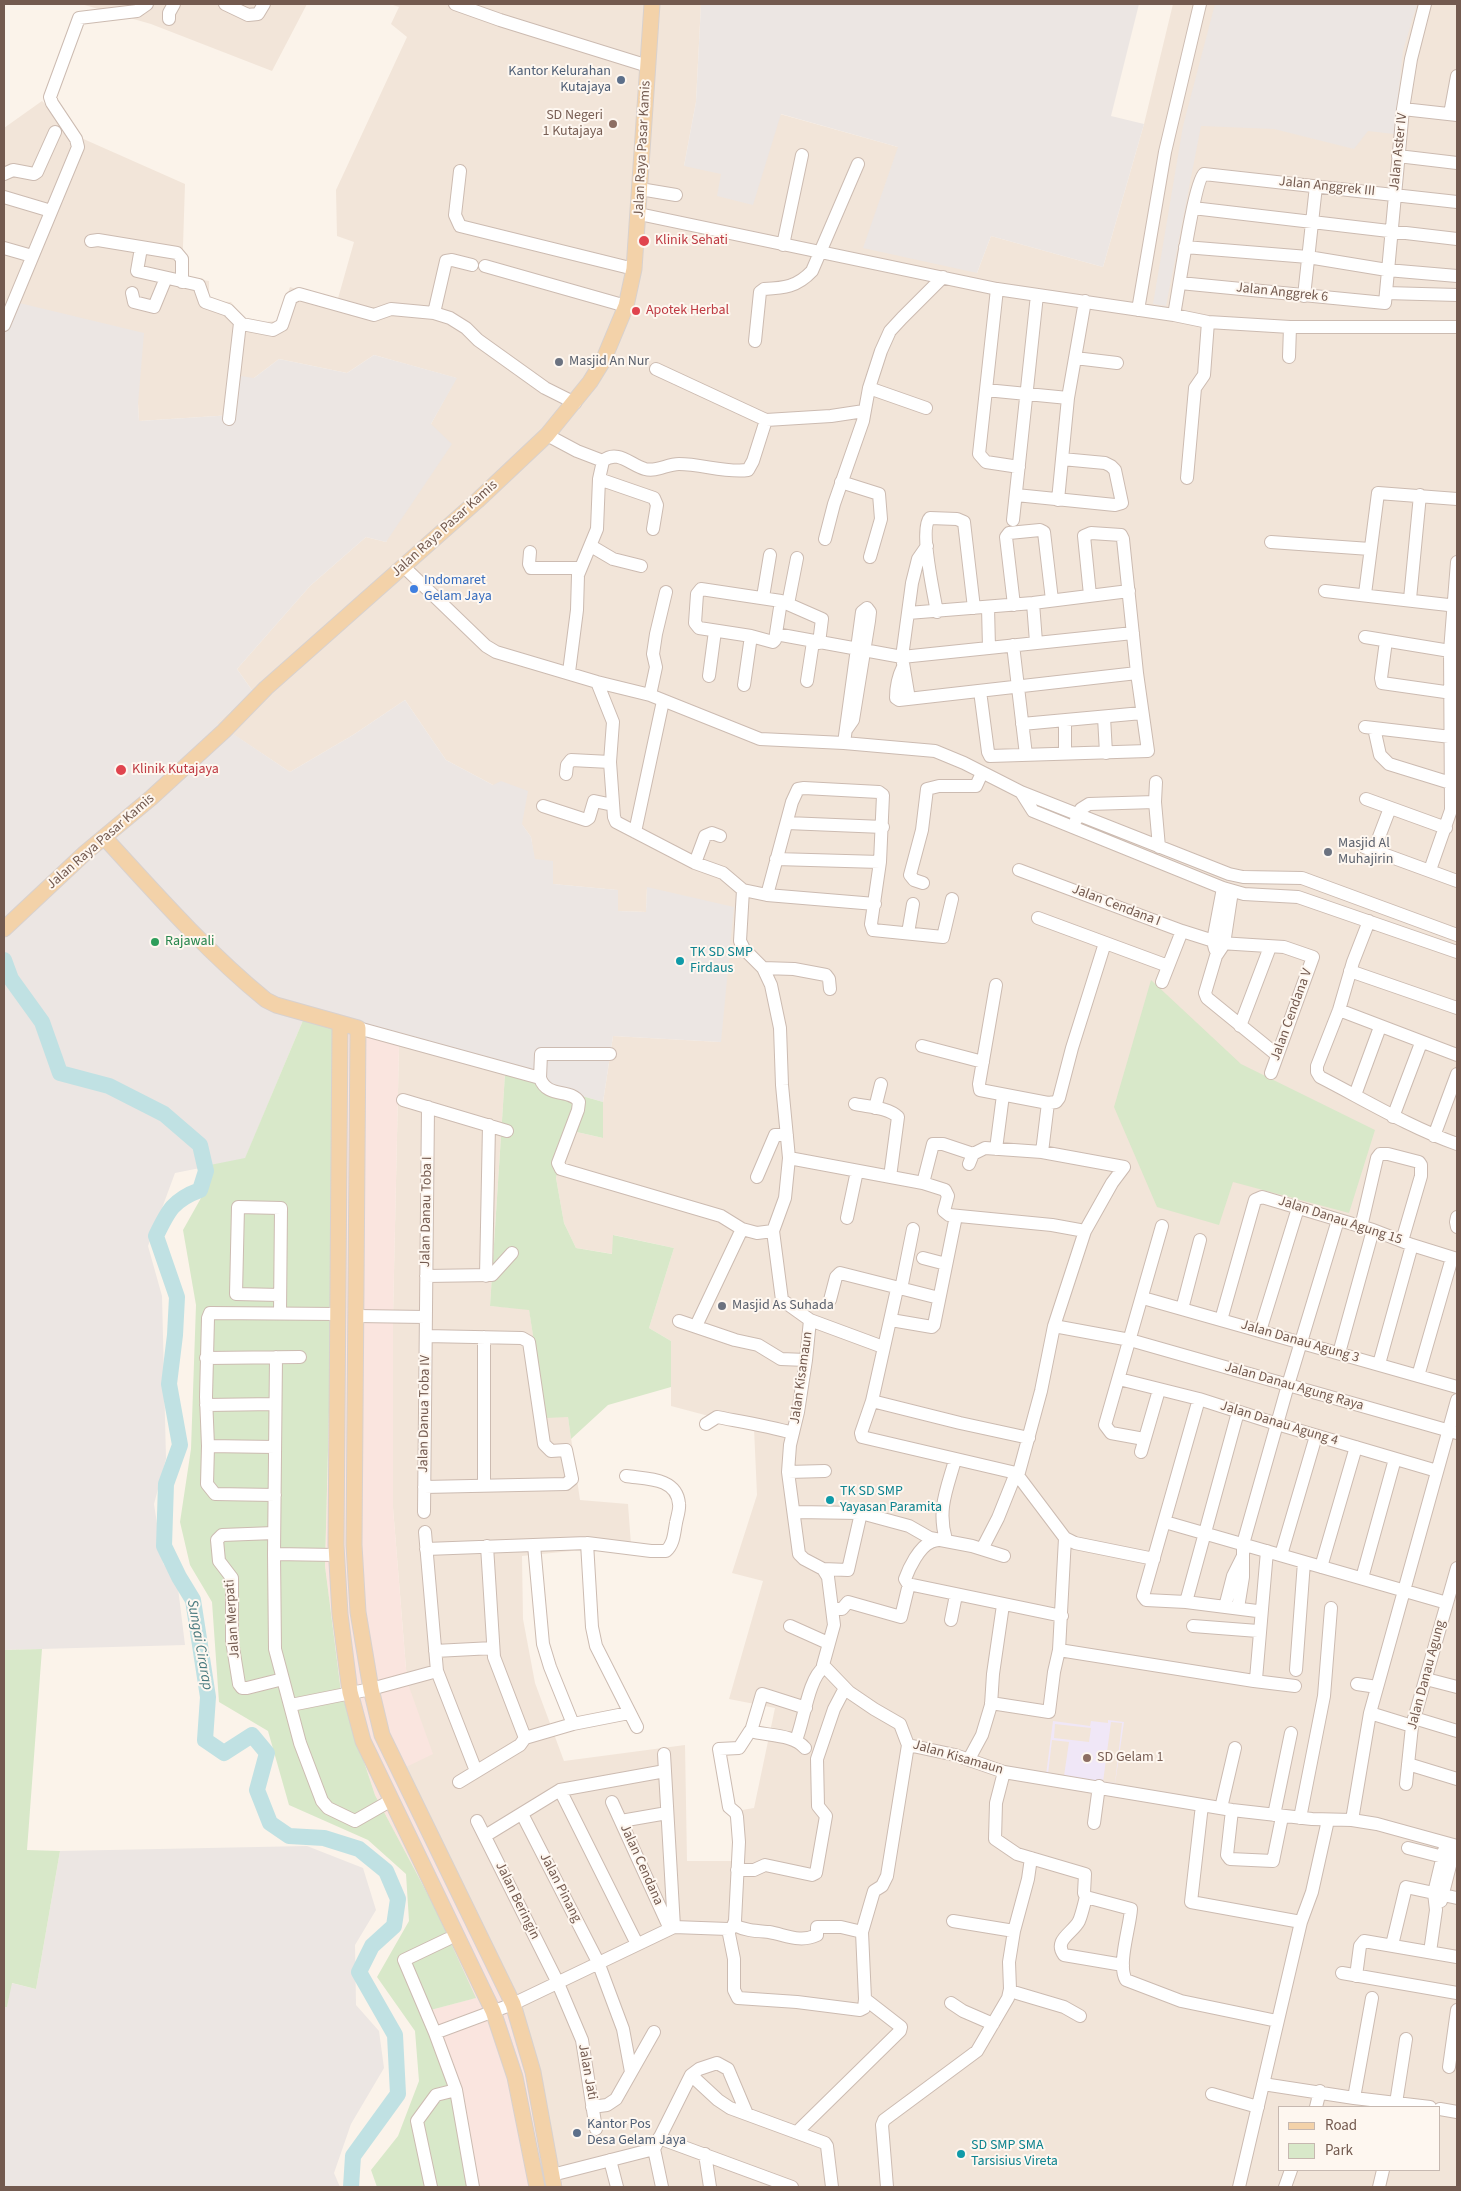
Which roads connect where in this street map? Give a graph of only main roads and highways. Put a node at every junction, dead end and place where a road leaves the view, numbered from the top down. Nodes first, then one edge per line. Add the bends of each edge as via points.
1 (652, 4) edge
2 (104, 836) junction
3 (4, 929) edge
4 (340, 1024) junction
5 (338, 1296) junction
6 (356, 1297) junction
7 (361, 1690) junction
8 (503, 2008) junction
9 (553, 2181) edge
10 (537, 2187) edge

1 - 2 main road, Jalan Raya Pasar Kamis via 634,268 626,306 603,361 575,403 547,435 262,692 151,798
2 - 3 main road, Jalan Raya Pasar Kamis
2 - 4 main road via 221,960 266,1000
4 - 5 main road
4 - 6 main road via 358,1028
5 - 6 main road
5 - 7 main road via 336,1555 340,1614
6 - 7 main road via 354,1545
7 - 8 main road
7 - 8 main road via 363,1741 390,1801
8 - 9 main road via 533,2072
8 - 10 main road

